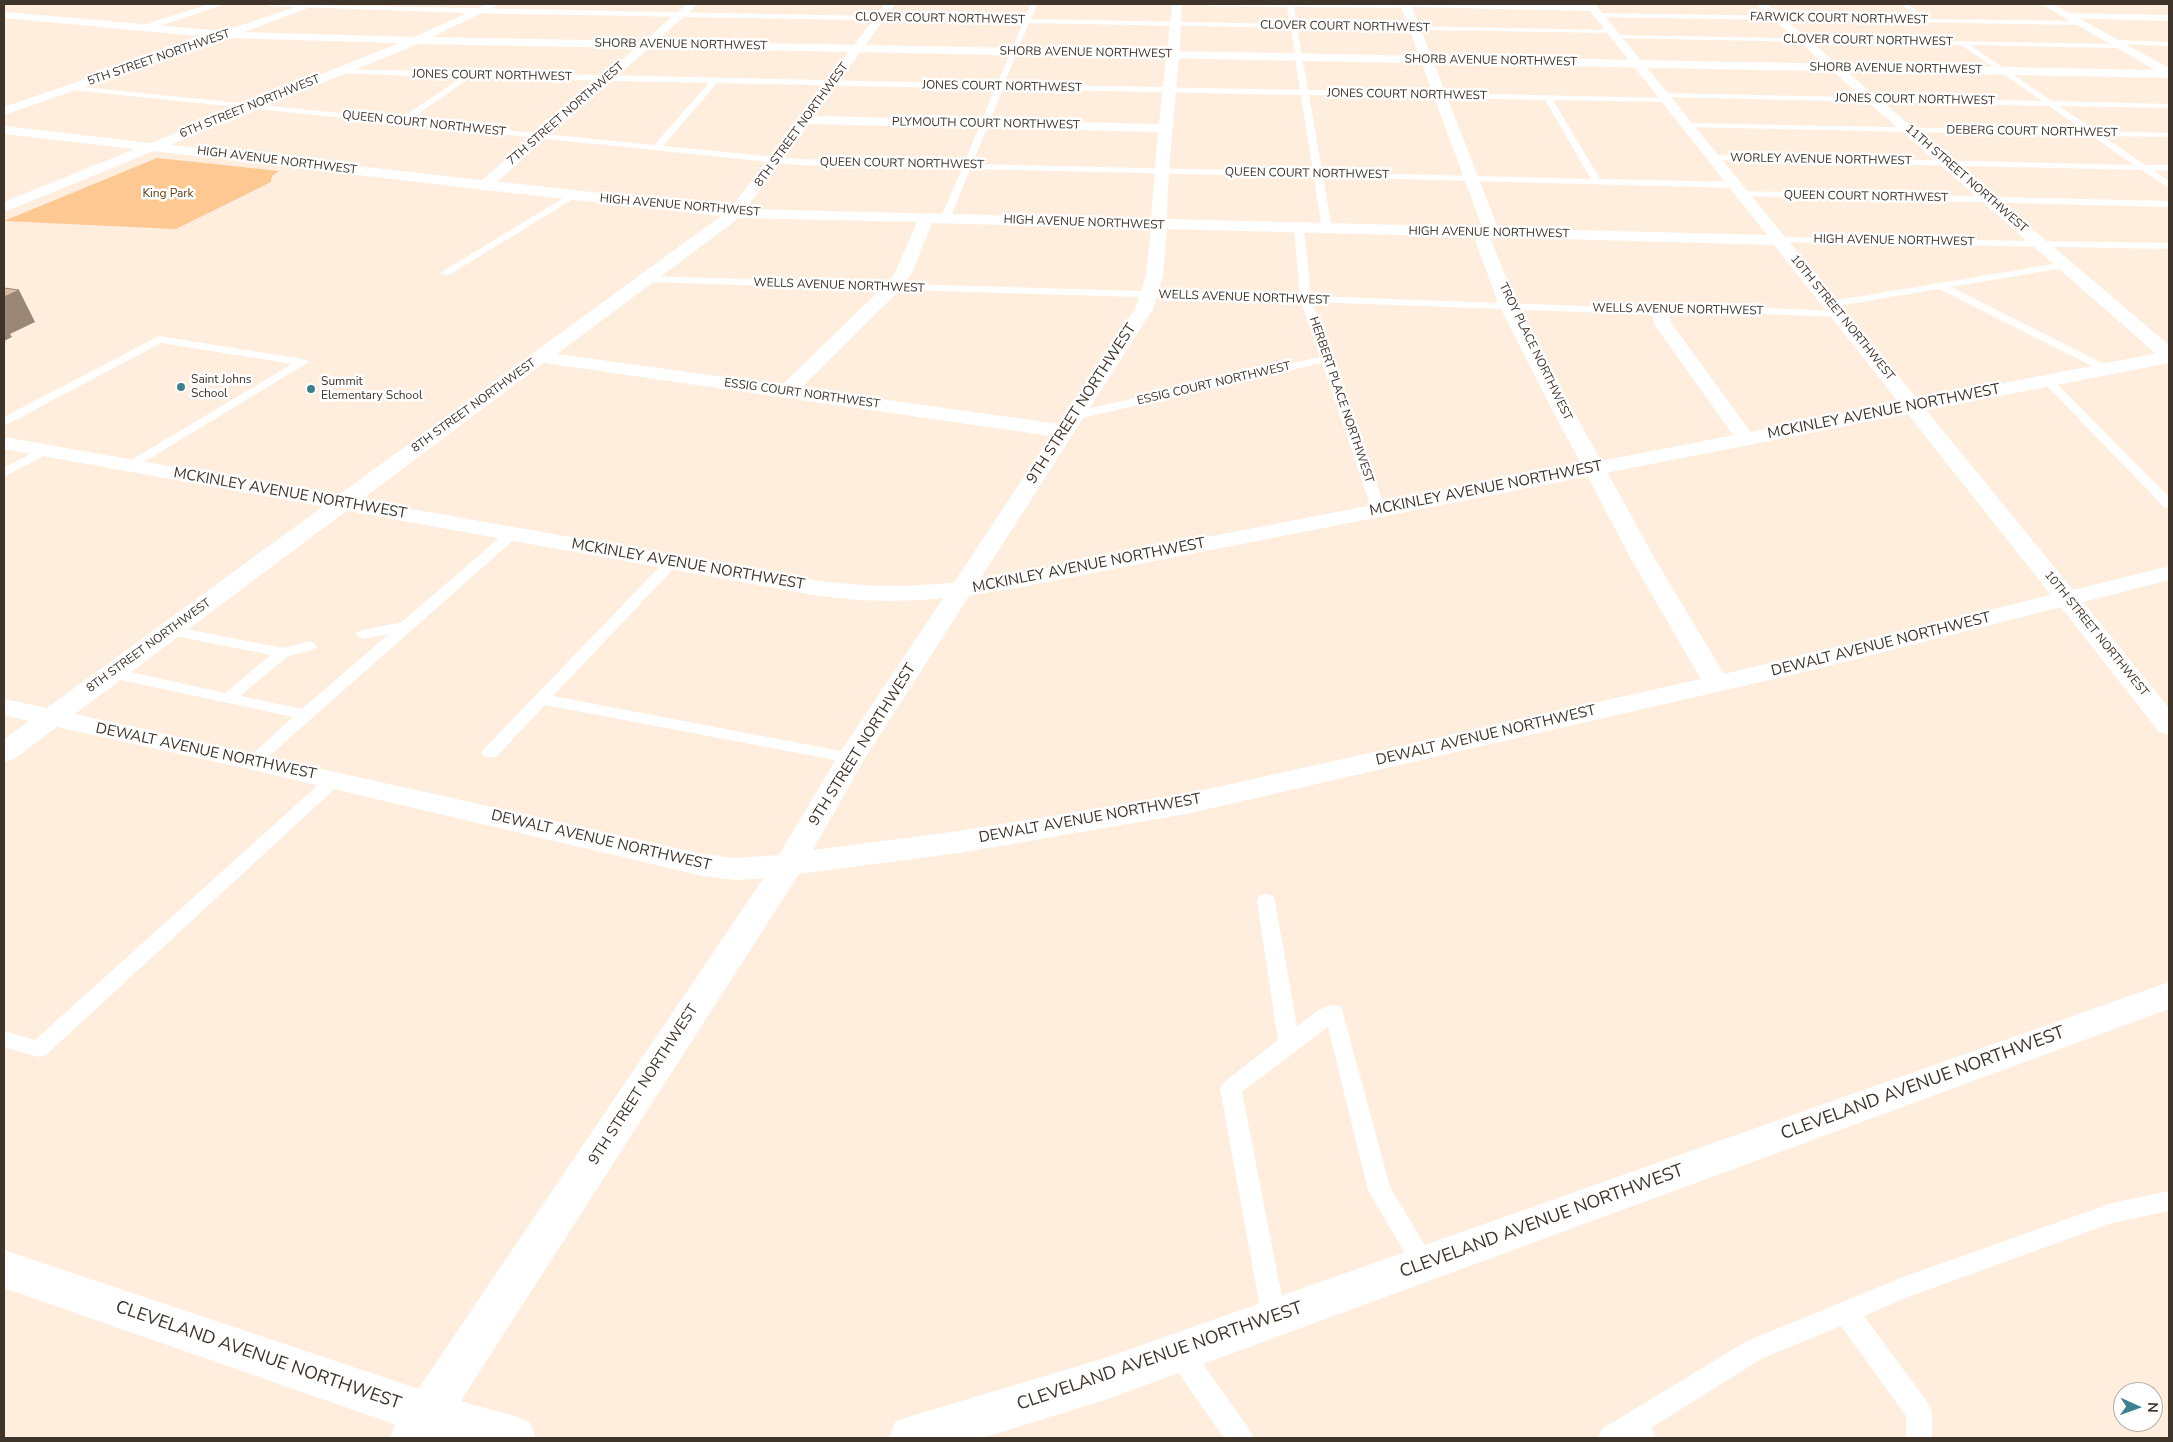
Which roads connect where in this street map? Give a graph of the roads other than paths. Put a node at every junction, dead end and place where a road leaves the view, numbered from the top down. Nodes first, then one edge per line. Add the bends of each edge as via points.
1 (220, 4) edge
2 (269, 4) edge
3 (495, 4) edge
4 (693, 4) edge
5 (890, 4) edge
6 (1034, 4) edge
7 (1177, 4) edge
8 (1208, 4) edge
9 (1290, 4) edge
10 (1761, 4) edge
11 (1903, 4) edge
12 (2046, 4) edge
13 (309, 5) edge
14 (1405, 5) edge
15 (1593, 9) edge
16 (85, 10) dead end
17 (478, 11) junction
18 (4, 15) edge
19 (680, 15) junction
20 (2068, 16) junction
21 (57, 18) junction
22 (880, 18) junction
23 (1778, 18) junction
24 (2169, 18) edge
25 (1028, 21) junction
26 (1929, 21) junction
27 (2080, 23) junction
28 (1175, 24) junction
29 (1294, 26) junction
30 (146, 27) junction
31 (1414, 28) junction
32 (22, 29) dead end
33 (1613, 34) junction
34 (226, 35) junction
35 (414, 40) junction
36 (1803, 40) junction
37 (1962, 43) junction
38 (646, 44) junction
39 (2117, 44) junction
40 (2169, 44) edge
41 (858, 48) junction
42 (1016, 52) junction
43 (1173, 54) junction
44 (1299, 57) junction
45 (1427, 60) junction
46 (1637, 64) junction
47 (1836, 68) junction
48 (339, 71) junction
49 (2002, 71) junction
50 (2169, 74) edge
51 (468, 76) junction
52 (608, 78) junction
53 (715, 80) junction
54 (833, 83) junction
55 (1000, 87) junction
56 (72, 88) junction
57 (1170, 90) junction
58 (1304, 93) junction
59 (1440, 96) junction
60 (1663, 97) junction
61 (1548, 98) junction
62 (1872, 99) junction
63 (2048, 103) junction
64 (253, 106) junction
65 (2169, 106) edge
66 (4, 111) edge
67 (805, 120) junction
68 (402, 121) junction
69 (985, 124) junction
70 (1686, 125) junction
71 (1167, 128) junction
72 (1907, 129) junction
73 (4, 130) edge
74 (2093, 133) junction
75 (2169, 135) edge
76 (542, 136) junction
77 (152, 147) junction
78 (656, 148) junction
79 (1713, 158) junction
80 (776, 161) junction
81 (1946, 162) junction
82 (968, 166) junction
83 (2144, 167) junction
84 (2169, 168) edge
85 (1161, 171) junction
86 (1317, 174) junction
87 (1473, 178) junction
88 (1597, 180) junction
89 (484, 185) junction
90 (2169, 185) edge
91 (1739, 189) junction
92 (573, 196) junction
93 (1990, 200) junction
94 (2169, 204) edge
95 (4, 207) edge
96 (736, 214) junction
97 (926, 218) junction
98 (945, 219) junction
99 (1158, 225) junction
100 (1299, 229) junction
101 (1327, 230) junction
102 (1487, 233) junction
103 (1779, 240) junction
104 (2042, 244) junction
105 (2169, 246) edge
106 (2066, 265) junction
107 (445, 273) dead end
108 (647, 279) junction
109 (1939, 285) junction
110 (893, 287) junction
111 (1151, 295) junction
112 (1306, 300) junction
113 (1508, 305) junction
114 (1836, 309) junction
115 (1661, 312) junction
116 (2169, 356) edge
117 (541, 357) junction
118 (1326, 359) junction
119 (2106, 369) junction
120 (2048, 380) junction
121 (786, 392) junction
122 (1915, 407) junction
123 (4, 422) edge
124 (1068, 424) junction
125 (1745, 438) junction
126 (4, 443) edge
127 (45, 450) junction
128 (132, 465) junction
129 (1594, 468) junction
130 (4, 473) edge
131 (342, 504) junction
132 (2169, 504) edge
133 (1379, 510) junction
134 (512, 534) junction
135 (671, 563) junction
136 (2169, 573) edge
137 (961, 590) junction
138 (2068, 598) junction
139 (408, 625) junction
140 (170, 631) junction
141 (364, 634) dead end
142 (310, 646) dead end
143 (283, 652) junction
144 (112, 673) junction
145 (1717, 684) junction
146 (228, 698) junction
147 (542, 700) junction
148 (4, 707) edge
149 (306, 715) junction
150 (52, 718) junction
151 (2169, 726) edge
152 (4, 753) edge
153 (490, 753) dead end
154 (851, 758) junction
155 (253, 761) junction
156 (334, 780) junction
157 (790, 863) junction
158 (1266, 901) dead end
159 (2169, 995) edge
160 (4, 1039) edge
161 (1289, 1043) junction
162 (2169, 1200) edge
163 (1424, 1264) junction
164 (4, 1269) edge
165 (1846, 1312) junction
166 (1274, 1318) junction
167 (1179, 1352) junction
168 (420, 1426) edge
169 (1638, 1431) edge
170 (514, 1438) edge
171 (911, 1438) edge
172 (1240, 1438) edge
173 (1611, 1438) edge
174 (1919, 1438) edge

1 - 30 street
2 - 13 lane, CLOVER COURT NORTHWEST
3 - 17 street, 6TH STREET NORTHWEST
4 - 19 street, 7TH STREET NORTHWEST
5 - 22 street, 8TH STREET NORTHWEST
6 - 25 lane
7 - 28 street, 9TH STREET NORTHWEST
8 - 9 lane, FARWICK COURT NORTHWEST
9 - 14 lane, FARWICK COURT NORTHWEST
9 - 29 lane
10 - 23 street, 11TH STREET NORTHWEST
11 - 26 lane
12 - 20 street
13 - 17 lane, CLOVER COURT NORTHWEST
13 - 34 street, 5TH STREET NORTHWEST
14 - 15 street, FARWICK COURT NORTHWEST
14 - 31 street, TROY PLACE NORTHWEST
15 - 23 lane, FARWICK COURT NORTHWEST
15 - 33 street, 10TH STREET NORTHWEST
16 - 21 street
17 - 19 lane, CLOVER COURT NORTHWEST
17 - 35 street, 6TH STREET NORTHWEST
18 - 21 street, SHORB AVENUE NORTHWEST
19 - 22 lane, CLOVER COURT NORTHWEST
19 - 38 street, 7TH STREET NORTHWEST
20 - 24 street
20 - 27 street
21 - 30 street, SHORB AVENUE NORTHWEST
21 - 32 street
22 - 25 lane, CLOVER COURT NORTHWEST
22 - 41 street, 8TH STREET NORTHWEST
23 - 26 lane, FARWICK COURT NORTHWEST
23 - 36 street, 11TH STREET NORTHWEST
25 - 28 lane, CLOVER COURT NORTHWEST
25 - 42 lane
26 - 27 lane, FARWICK COURT NORTHWEST
26 - 37 lane
27 - 39 street
28 - 29 lane, CLOVER COURT NORTHWEST
28 - 43 street, 9TH STREET NORTHWEST
29 - 31 lane, CLOVER COURT NORTHWEST
29 - 44 lane
30 - 34 street, SHORB AVENUE NORTHWEST
31 - 33 lane, CLOVER COURT NORTHWEST
31 - 45 street, TROY PLACE NORTHWEST
33 - 36 lane, CLOVER COURT NORTHWEST
33 - 46 street, 10TH STREET NORTHWEST
34 - 35 street, SHORB AVENUE NORTHWEST
34 - 56 street, 5TH STREET NORTHWEST
35 - 38 street, SHORB AVENUE NORTHWEST
35 - 48 street, 6TH STREET NORTHWEST
36 - 37 lane, CLOVER COURT NORTHWEST
36 - 47 street, 11TH STREET NORTHWEST
37 - 39 lane, CLOVER COURT NORTHWEST
37 - 49 lane
38 - 41 street, SHORB AVENUE NORTHWEST
38 - 52 street, 7TH STREET NORTHWEST
39 - 40 lane, CLOVER COURT NORTHWEST
39 - 50 street
41 - 42 street, SHORB AVENUE NORTHWEST
41 - 54 street, 8TH STREET NORTHWEST
42 - 43 street, SHORB AVENUE NORTHWEST
42 - 55 lane
43 - 44 street, SHORB AVENUE NORTHWEST
43 - 57 street, 9TH STREET NORTHWEST
44 - 45 street, SHORB AVENUE NORTHWEST
44 - 58 lane
45 - 46 street, SHORB AVENUE NORTHWEST
45 - 59 street, TROY PLACE NORTHWEST
46 - 47 street, SHORB AVENUE NORTHWEST
46 - 60 street, 10TH STREET NORTHWEST
47 - 49 street, SHORB AVENUE NORTHWEST
47 - 62 street, 11TH STREET NORTHWEST
48 - 51 lane, JONES COURT NORTHWEST
48 - 64 street, 6TH STREET NORTHWEST
49 - 50 street, SHORB AVENUE NORTHWEST
49 - 63 lane
51 - 52 lane, JONES COURT NORTHWEST
51 - 68 lane
52 - 53 lane, JONES COURT NORTHWEST
52 - 76 street, 7TH STREET NORTHWEST
53 - 54 lane, JONES COURT NORTHWEST
53 - 78 lane
54 - 55 lane, JONES COURT NORTHWEST
54 - 67 street, 8TH STREET NORTHWEST
55 - 57 lane, JONES COURT NORTHWEST
55 - 69 lane
56 - 64 lane, QUEEN COURT NORTHWEST
56 - 66 street, 5TH STREET NORTHWEST
57 - 58 lane, JONES COURT NORTHWEST
57 - 71 street, 9TH STREET NORTHWEST
58 - 59 lane, JONES COURT NORTHWEST
58 - 86 lane
59 - 61 lane, JONES COURT NORTHWEST
59 - 87 street, TROY PLACE NORTHWEST
60 - 61 lane, JONES COURT NORTHWEST
60 - 62 lane, JONES COURT NORTHWEST
60 - 70 street, 10TH STREET NORTHWEST
61 - 88 lane
62 - 63 lane, JONES COURT NORTHWEST
62 - 72 street, 11TH STREET NORTHWEST
63 - 65 lane, JONES COURT NORTHWEST
63 - 74 lane
64 - 68 lane, QUEEN COURT NORTHWEST
64 - 77 street, 6TH STREET NORTHWEST
67 - 69 street, PLYMOUTH COURT NORTHWEST
67 - 80 street, 8TH STREET NORTHWEST
68 - 76 lane, QUEEN COURT NORTHWEST
69 - 71 street, PLYMOUTH COURT NORTHWEST
69 - 82 lane
70 - 72 lane, DEBERG COURT NORTHWEST
70 - 79 street, 10TH STREET NORTHWEST
71 - 85 street, 9TH STREET NORTHWEST
72 - 74 lane, DEBERG COURT NORTHWEST
72 - 81 street, 11TH STREET NORTHWEST
73 - 77 street, HIGH AVENUE NORTHWEST
74 - 75 lane, DEBERG COURT NORTHWEST
74 - 83 lane
76 - 78 lane, QUEEN COURT NORTHWEST
76 - 89 street, 7TH STREET NORTHWEST
77 - 89 street, HIGH AVENUE NORTHWEST
77 - 95 street, 6TH STREET NORTHWEST
78 - 80 lane, QUEEN COURT NORTHWEST
79 - 81 lane, WORLEY AVENUE NORTHWEST
79 - 91 street, 10TH STREET NORTHWEST
80 - 82 lane, QUEEN COURT NORTHWEST
80 - 96 street, 8TH STREET NORTHWEST
81 - 83 lane, WORLEY AVENUE NORTHWEST
81 - 93 street, 11TH STREET NORTHWEST
82 - 85 lane, QUEEN COURT NORTHWEST
82 - 98 lane
83 - 84 lane, WORLEY AVENUE NORTHWEST
83 - 90 lane
85 - 86 lane, QUEEN COURT NORTHWEST
85 - 99 street, 9TH STREET NORTHWEST
86 - 87 lane, QUEEN COURT NORTHWEST
86 - 101 lane
87 - 88 lane, QUEEN COURT NORTHWEST
87 - 102 street, TROY PLACE NORTHWEST via 1491,226
88 - 91 lane, QUEEN COURT NORTHWEST
89 - 92 street, HIGH AVENUE NORTHWEST
91 - 93 lane, QUEEN COURT NORTHWEST
91 - 103 street, 10TH STREET NORTHWEST
92 - 96 street, HIGH AVENUE NORTHWEST
92 - 107 lane
93 - 94 lane, QUEEN COURT NORTHWEST
93 - 104 street, 11TH STREET NORTHWEST
96 - 97 street, HIGH AVENUE NORTHWEST
96 - 108 street, 8TH STREET NORTHWEST
97 - 98 street, HIGH AVENUE NORTHWEST
97 - 110 street via 903,273
98 - 99 street, HIGH AVENUE NORTHWEST
99 - 100 street, HIGH AVENUE NORTHWEST
99 - 111 street, 9TH STREET NORTHWEST via 1156,275
100 - 101 street, HIGH AVENUE NORTHWEST
100 - 112 lane, HERBERT PLACE NORTHWEST
101 - 102 street, HIGH AVENUE NORTHWEST
102 - 103 street, HIGH AVENUE NORTHWEST
102 - 113 street, TROY PLACE NORTHWEST via 1483,240
103 - 104 lane, HIGH AVENUE NORTHWEST
103 - 114 street, 10TH STREET NORTHWEST
104 - 105 lane, HIGH AVENUE NORTHWEST
104 - 106 street, 11TH STREET NORTHWEST
106 - 109 lane, WELLS AVENUE NORTHWEST
106 - 116 street, 11TH STREET NORTHWEST
108 - 110 lane, WELLS AVENUE NORTHWEST
108 - 117 street, 8TH STREET NORTHWEST
109 - 114 lane, WELLS AVENUE NORTHWEST
109 - 119 lane
110 - 111 lane, WELLS AVENUE NORTHWEST
110 - 121 street
111 - 112 lane, WELLS AVENUE NORTHWEST
111 - 124 street, 9TH STREET NORTHWEST
112 - 113 lane, WELLS AVENUE NORTHWEST
112 - 118 lane, HERBERT PLACE NORTHWEST
113 - 115 lane, WELLS AVENUE NORTHWEST
113 - 129 street, TROY PLACE NORTHWEST
114 - 115 lane, WELLS AVENUE NORTHWEST via 1692,308
114 - 122 street, 10TH STREET NORTHWEST
115 - 125 street via 1663,324
116 - 119 street, MCKINLEY AVENUE NORTHWEST
117 - 121 street, ESSIG COURT NORTHWEST
117 - 131 street, 8TH STREET NORTHWEST
118 - 124 lane, ESSIG COURT NORTHWEST
118 - 133 lane, HERBERT PLACE NORTHWEST
119 - 120 street, MCKINLEY AVENUE NORTHWEST
120 - 122 street, MCKINLEY AVENUE NORTHWEST
120 - 132 lane
121 - 124 street, ESSIG COURT NORTHWEST
122 - 125 street, MCKINLEY AVENUE NORTHWEST
122 - 138 street, 10TH STREET NORTHWEST
123 - 128 lane via 159,339 303,362
124 - 137 street, 9TH STREET NORTHWEST
125 - 129 street, MCKINLEY AVENUE NORTHWEST
126 - 127 street, MCKINLEY AVENUE NORTHWEST
127 - 128 street, MCKINLEY AVENUE NORTHWEST
127 - 130 lane
128 - 131 street, MCKINLEY AVENUE NORTHWEST
129 - 133 street, MCKINLEY AVENUE NORTHWEST
129 - 145 street, TROY PLACE NORTHWEST
131 - 134 street, MCKINLEY AVENUE NORTHWEST
131 - 140 street, 8TH STREET NORTHWEST
133 - 137 street, MCKINLEY AVENUE NORTHWEST
134 - 135 street, MCKINLEY AVENUE NORTHWEST
134 - 139 lane
135 - 137 street, MCKINLEY AVENUE NORTHWEST via 864,593 902,595
135 - 147 lane
136 - 138 street, DEWALT AVENUE NORTHWEST
137 - 154 street, 9TH STREET NORTHWEST
138 - 145 street, DEWALT AVENUE NORTHWEST
138 - 151 street, 10TH STREET NORTHWEST
139 - 141 lane
139 - 149 lane
140 - 143 lane
140 - 144 street, 8TH STREET NORTHWEST
142 - 143 lane
143 - 146 lane
144 - 146 lane
144 - 150 street, 8TH STREET NORTHWEST
145 - 157 street, DEWALT AVENUE NORTHWEST via 1186,804 959,842
146 - 149 lane
147 - 153 lane
147 - 154 lane
148 - 150 street, DEWALT AVENUE NORTHWEST
149 - 155 lane
150 - 152 street, 8TH STREET NORTHWEST
150 - 155 street, DEWALT AVENUE NORTHWEST
154 - 157 street, 9TH STREET NORTHWEST
155 - 156 street, DEWALT AVENUE NORTHWEST
156 - 157 street, DEWALT AVENUE NORTHWEST via 703,866 734,869
156 - 160 lane via 39,1049
157 - 168 street, 9TH STREET NORTHWEST
158 - 161 lane
159 - 163 street, CLEVELAND AVENUE NORTHWEST
161 - 163 lane via 1334,1012 1379,1190
161 - 166 lane via 1231,1088
162 - 165 lane via 2103,1217 1903,1288
163 - 166 street, CLEVELAND AVENUE NORTHWEST
164 - 168 street, CLEVELAND AVENUE NORTHWEST
165 - 169 lane via 1754,1350
165 - 174 lane via 1919,1412
166 - 167 street, CLEVELAND AVENUE NORTHWEST
167 - 171 street, CLEVELAND AVENUE NORTHWEST via 1105,1379
167 - 172 lane
168 - 170 street, CLEVELAND AVENUE NORTHWEST
169 - 173 lane

